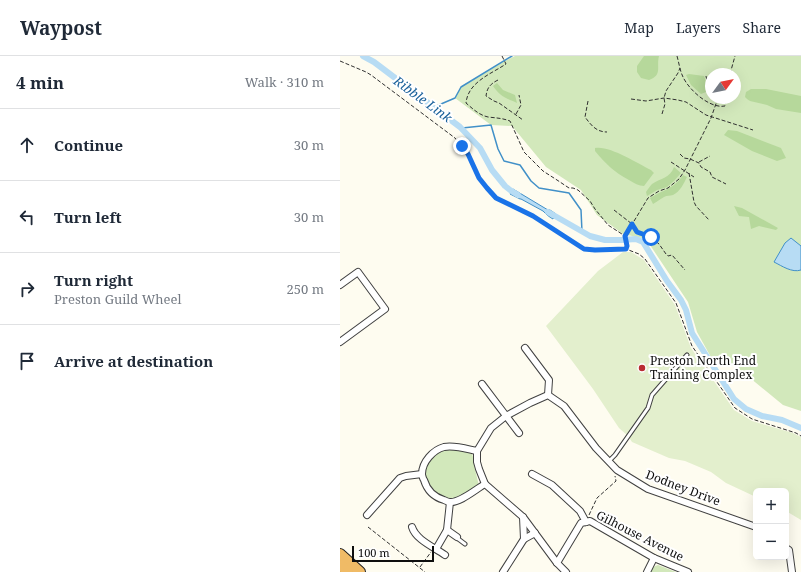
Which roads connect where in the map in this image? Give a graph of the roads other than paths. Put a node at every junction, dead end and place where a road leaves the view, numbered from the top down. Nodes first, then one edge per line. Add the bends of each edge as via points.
1 (340, 285) edge
2 (340, 342) edge
3 (525, 348) dead end
4 (687, 355) dead end
5 (482, 384) dead end
6 (548, 395) junction
7 (506, 416) junction
8 (519, 433) dead end
9 (477, 451) junction
10 (609, 461) junction
11 (422, 474) junction
12 (532, 474) dead end
13 (485, 484) junction
14 (450, 502) junction
15 (366, 515) dead end
16 (523, 517) junction
17 (586, 522) junction
18 (753, 526) edge
19 (412, 527) dead end
20 (447, 530) junction
21 (535, 533) junction
22 (457, 537) joint
23 (524, 539) junction
24 (465, 544) dead end
25 (435, 548) junction
26 (789, 550) edge
27 (340, 554) edge
28 (445, 555) dead end
29 (654, 558) junction
30 (557, 563) junction
31 (340, 565) edge
32 (348, 572) edge
33 (360, 572) edge
34 (503, 572) edge
35 (566, 572) edge
36 (647, 572) edge
37 (688, 572) edge
38 (792, 572) edge

1 - 2 street via 358,272 384,309
3 - 6 street via 549,380
4 - 10 lane via 652,395 648,408
5 - 7 street
6 - 7 street
6 - 10 street, Dodney Drive via 564,406
7 - 8 street
7 - 9 street via 491,428
9 - 11 street via 453,446 444,447 431,454
9 - 13 street via 477,462
10 - 18 street, Dodney Drive via 616,469 648,489
11 - 14 street via 431,493 438,499
11 - 15 street via 400,478
12 - 17 street via 552,485 580,510
13 - 14 street via 461,500
13 - 16 street
14 - 20 street
16 - 21 street
16 - 23 street
17 - 29 street, Gilhouse Avenue
17 - 30 street, Gilhouse Avenue via 581,524
19 - 25 street via 417,536
20 - 22 street
20 - 25 street
21 - 23 street
21 - 30 street
22 - 24 lane
23 - 34 street
25 - 28 street
26 - 38 street
27 - 33 highway
29 - 36 street
29 - 37 street, Gilhouse Avenue
30 - 35 street
31 - 32 highway

